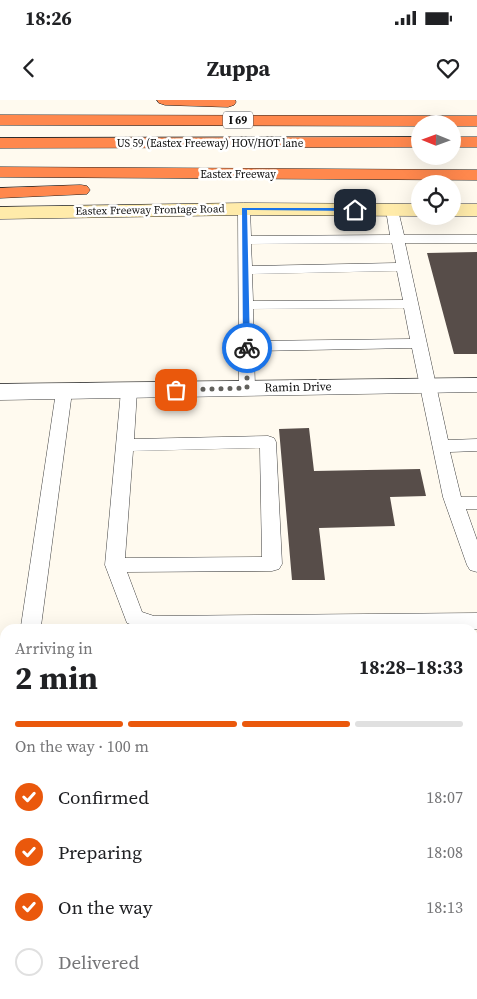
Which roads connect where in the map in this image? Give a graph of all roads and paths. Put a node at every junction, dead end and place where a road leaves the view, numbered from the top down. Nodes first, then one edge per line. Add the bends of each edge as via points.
1 (165, 100) edge
2 (242, 102) dead end
3 (0, 120) edge
4 (477, 121) edge
5 (411, 142) edge
6 (461, 142) edge
7 (477, 142) edge
8 (0, 143) edge
9 (0, 172) edge
10 (212, 173) junction
11 (477, 175) edge
12 (0, 193) edge
13 (244, 209) junction
14 (392, 210) junction
15 (411, 210) edge
16 (461, 210) edge
17 (477, 210) edge
18 (0, 213) edge
19 (399, 238) junction
20 (477, 239) edge
21 (245, 240) junction
22 (404, 267) junction
23 (245, 270) junction
24 (412, 304) junction
25 (246, 305) junction
26 (419, 343) junction
27 (247, 346) junction
28 (477, 385) edge
29 (427, 386) junction
30 (247, 388) junction
31 (129, 391) junction
32 (0, 392) edge
33 (64, 392) junction
34 (125, 445) junction
35 (477, 445) edge
36 (441, 446) junction
37 (454, 503) junction
38 (477, 503) edge
39 (476, 560) edge
40 (116, 565) junction
41 (477, 621) edge
42 (31, 624) edge
43 (154, 624) edge
44 (405, 624) edge

1 - 2 highway
3 - 4 highway, I 69
5 - 8 highway, US 59 (Eastex Freeway) HOV/HOT lane / I 69
6 - 7 highway
9 - 10 highway, Eastex Freeway
10 - 11 highway, Eastex Freeway
10 - 12 highway via 114,189
13 - 14 main road, Eastex Freeway Frontage Road
13 - 18 main road, Eastex Freeway Frontage Road
13 - 21 lane
14 - 15 main road, Eastex Freeway Frontage Road
14 - 19 lane
16 - 17 main road
19 - 20 lane
19 - 21 lane
19 - 22 lane
21 - 23 lane
22 - 23 lane
22 - 24 lane
23 - 25 lane
24 - 25 lane
24 - 26 lane
25 - 27 lane
26 - 27 lane
26 - 29 lane
27 - 30 lane
28 - 29 street, Ramin Drive
29 - 30 street, Ramin Drive
29 - 36 lane
30 - 31 street, Ramin Drive
31 - 33 street, Ramin Drive
31 - 34 lane
32 - 33 street, Ramin Drive
33 - 42 lane
34 - 40 lane
34 - 40 lane via 268,442 272,564
35 - 36 lane
36 - 37 lane
37 - 38 lane
37 - 39 lane
40 - 43 lane via 134,617
41 - 44 lane

